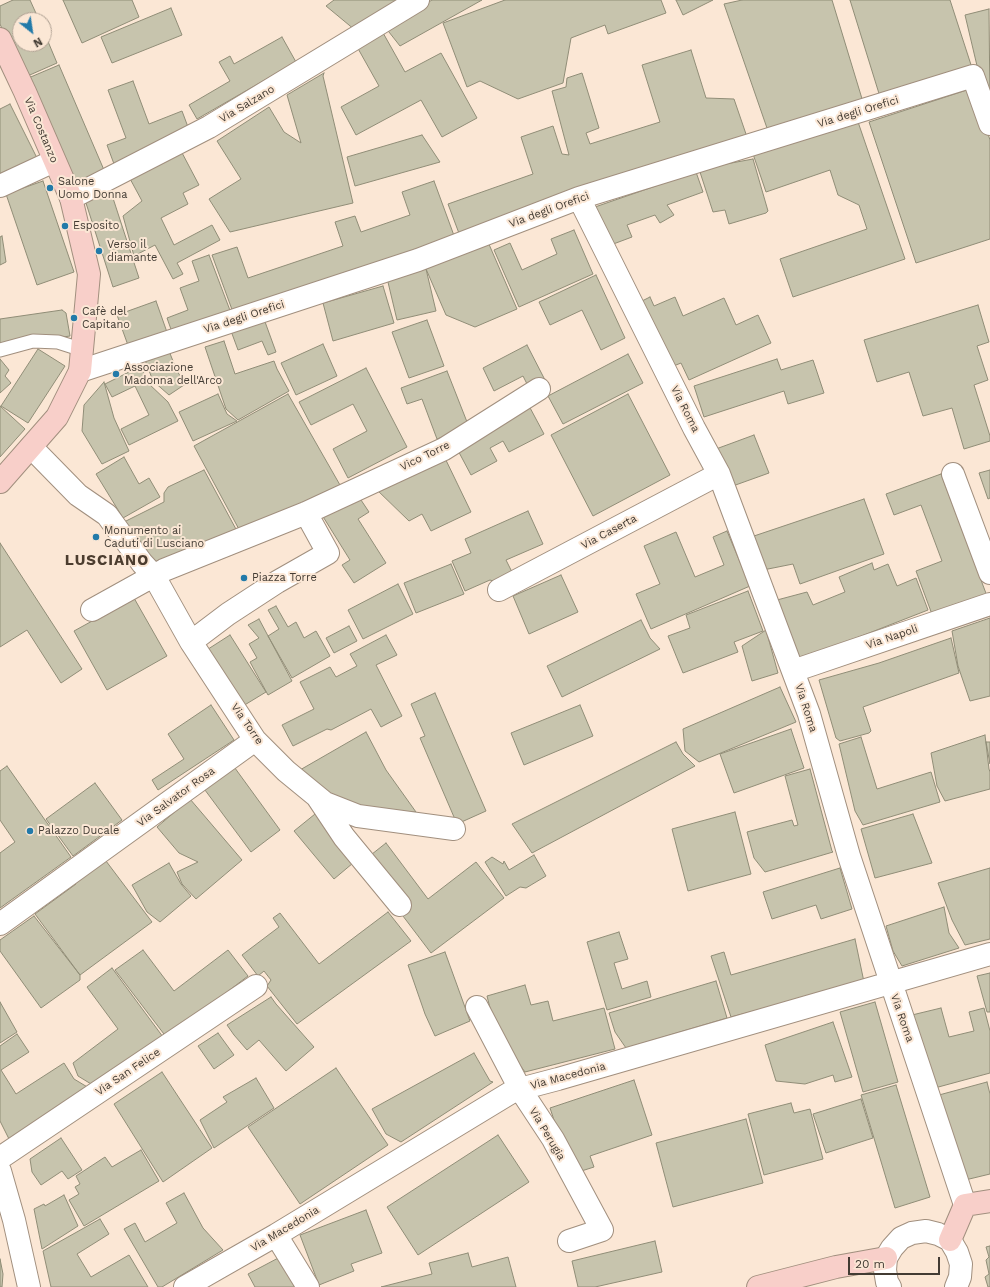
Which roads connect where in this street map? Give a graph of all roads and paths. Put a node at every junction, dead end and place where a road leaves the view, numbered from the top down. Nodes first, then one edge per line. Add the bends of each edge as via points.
1 (418, 0) edge
2 (0, 40) edge
3 (990, 124) edge
4 (54, 161) junction
5 (0, 186) edge
6 (71, 198) junction
7 (579, 198) junction
8 (0, 350) edge
9 (82, 360) junction
10 (539, 389) dead end
11 (31, 447) junction
12 (719, 474) junction
13 (953, 474) dead end
14 (0, 482) edge
15 (306, 513) junction
16 (990, 572) edge
17 (154, 576) junction
18 (499, 590) dead end
19 (990, 604) edge
20 (92, 610) dead end
21 (191, 642) junction
22 (793, 671) junction
23 (255, 740) junction
24 (316, 795) junction
25 (454, 829) dead end
26 (400, 905) dead end
27 (0, 924) edge
28 (990, 954) edge
29 (890, 982) junction
30 (256, 986) dead end
31 (477, 1007) dead end
32 (520, 1089) junction
33 (0, 1158) edge
34 (0, 1170) edge
35 (990, 1200) edge
36 (965, 1205) junction
37 (276, 1235) junction
38 (950, 1240) junction
39 (569, 1241) dead end
40 (886, 1258) junction
41 (29, 1287) edge
42 (185, 1287) edge
43 (308, 1287) edge
44 (758, 1287) edge
45 (890, 1287) edge
46 (956, 1287) edge

1 - 6 street, Via Salzano via 209,127
2 - 4 street, Via Costanzo
3 - 7 street, Via degli Orefici via 973,76
4 - 5 street
4 - 6 street, Via Costanzo
6 - 9 street, Via Costanzo via 88,274
7 - 9 street, Via degli Orefici via 418,260
7 - 12 street, Via Roma
8 - 9 lane via 33,341 58,342
9 - 11 street, Via Costanzo via 57,417
10 - 15 street, Vico Torre via 444,449
11 - 14 street, Via Costanzo
11 - 17 street via 78,495 107,516
12 - 18 street, Via Caserta
12 - 22 street, Via Roma
13 - 16 street
15 - 17 street
15 - 21 street via 328,553 277,582
17 - 20 street
17 - 21 street
19 - 22 street, Via Napoli
21 - 23 street, Via Torre
22 - 29 street, Via Roma via 809,714 849,856
23 - 24 street, Via Torre via 286,771
23 - 27 street, Via Salvator Rosa
24 - 25 street, Via Torre via 325,803 358,816
24 - 26 street, Via Torre via 344,837
28 - 29 street, Via Macedonia
29 - 32 street, Via Macedonia
29 - 36 street, Via Roma
30 - 33 street, Via San Felice
31 - 32 street, Via Perugia
32 - 37 street, Via Macedonia
32 - 39 street, Via Perugia via 552,1139 602,1230
34 - 41 street
35 - 36 street
36 - 38 street
37 - 42 street, Via Macedonia
37 - 43 street
38 - 40 street via 926,1231 912,1233 901,1238
38 - 46 street via 961,1264
40 - 44 street via 836,1267
40 - 45 street via 885,1270

